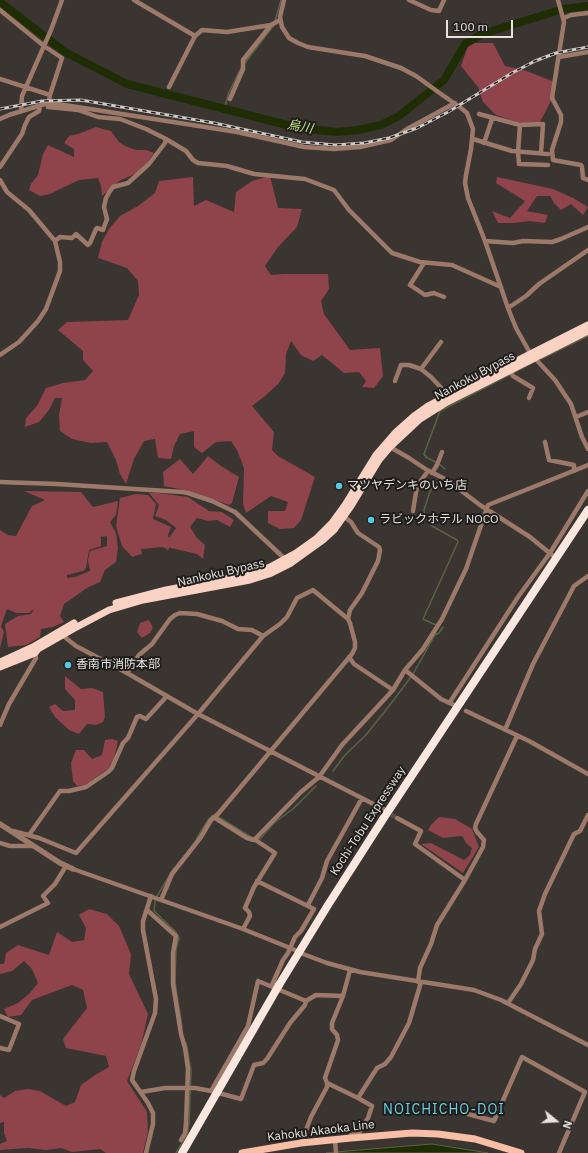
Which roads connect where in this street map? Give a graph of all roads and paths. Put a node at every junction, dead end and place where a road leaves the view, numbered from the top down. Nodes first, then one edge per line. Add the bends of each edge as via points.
1 (62, 0) edge
2 (134, 0) edge
3 (284, 0) edge
4 (409, 0) edge
5 (444, 0) edge
6 (558, 1) edge
7 (0, 10) edge
8 (588, 13) edge
9 (563, 16) junction
10 (280, 20) junction
11 (271, 25) junction
12 (195, 36) junction
13 (44, 45) junction
14 (588, 52) edge
15 (559, 58) junction
16 (0, 79) edge
17 (26, 87) junction
18 (168, 87) dead end
19 (50, 95) junction
20 (230, 99) dead end
21 (48, 103) junction
22 (455, 103) junction
23 (40, 106) junction
24 (21, 111) junction
25 (480, 114) dead end
26 (134, 115) junction
27 (0, 119) edge
28 (492, 119) junction
29 (131, 124) junction
30 (520, 125) junction
31 (166, 139) junction
32 (473, 139) junction
33 (484, 143) junction
34 (518, 152) junction
35 (541, 153) junction
36 (548, 154) dead end
37 (548, 165) dead end
38 (0, 167) edge
39 (0, 180) edge
40 (588, 180) edge
41 (588, 227) edge
42 (55, 241) junction
43 (485, 241) junction
44 (588, 250) edge
45 (424, 263) junction
46 (501, 287) junction
47 (444, 297) dead end
48 (508, 308) junction
49 (588, 324) edge
50 (588, 331) edge
51 (441, 342) dead end
52 (0, 355) edge
53 (534, 358) junction
54 (421, 369) junction
55 (510, 370) junction
56 (395, 381) dead end
57 (448, 395) junction
58 (528, 398) dead end
59 (588, 412) edge
60 (576, 417) junction
61 (545, 442) dead end
62 (390, 447) junction
63 (588, 449) edge
64 (442, 452) dead end
65 (588, 465) edge
66 (574, 471) junction
67 (430, 472) junction
68 (0, 482) edge
69 (588, 491) edge
70 (486, 509) junction
71 (413, 511) dead end
72 (588, 512) edge
73 (342, 515) junction
74 (551, 554) junction
75 (285, 559) junction
76 (588, 576) edge
77 (348, 619) junction
78 (61, 634) junction
79 (263, 636) junction
80 (34, 650) junction
81 (349, 657) junction
82 (0, 662) edge
83 (0, 667) edge
84 (405, 670) junction
85 (127, 673) junction
86 (393, 690) junction
87 (167, 696) junction
88 (466, 711) dead end
89 (198, 714) junction
90 (0, 725) edge
91 (505, 730) junction
92 (518, 736) junction
93 (270, 751) junction
94 (588, 774) edge
95 (319, 777) junction
96 (362, 798) junction
97 (384, 810) tunnel mouth
98 (588, 815) edge
99 (216, 816) junction
100 (397, 818) tunnel mouth
101 (0, 824) edge
102 (10, 831) junction
103 (29, 835) junction
104 (254, 839) junction
105 (0, 843) edge
106 (33, 846) junction
107 (66, 866) junction
108 (73, 869) joint
109 (465, 880) junction
110 (257, 881) junction
111 (151, 896) junction
112 (162, 900) junction
113 (308, 905) junction
114 (147, 910) junction
115 (0, 927) edge
116 (243, 929) junction
117 (292, 949) junction
118 (303, 954) dead end
119 (350, 970) junction
120 (419, 982) junction
121 (276, 985) junction
122 (343, 996) junction
123 (306, 1001) junction
124 (508, 1003) junction
125 (0, 1016) edge
126 (588, 1045) edge
127 (0, 1048) edge
128 (327, 1083) junction
129 (188, 1088) junction
130 (211, 1090) junction
131 (141, 1092) junction
132 (358, 1098) junction
133 (464, 1113) dead end
134 (351, 1138) junction
135 (181, 1140) dead end
136 (335, 1142) junction
137 (301, 1143) junction
138 (146, 1153) edge
139 (182, 1153) edge
140 (242, 1153) edge
141 (336, 1153) edge
142 (521, 1153) edge
143 (559, 1153) edge

1 - 13 street
2 - 12 street
3 - 10 street
4 - 5 street via 439,11
6 - 9 street
7 - 13 street
8 - 9 street
9 - 15 street
10 - 11 street
10 - 22 street via 286,33 298,44 366,56 388,63 409,72
11 - 12 street via 226,32 202,30
11 - 20 street via 243,60 243,69
12 - 18 street
13 - 17 street
13 - 19 street via 62,58
14 - 15 street
15 - 40 street via 552,98 560,111 561,122 552,150 553,160 580,165 583,178
16 - 17 street
17 - 19 street
17 - 24 street via 21,99
19 - 21 street
21 - 23 street
21 - 26 street
21 - 29 street via 48,107 78,110
22 - 26 street via 391,140 360,147 334,149 304,147 237,132
22 - 32 street via 470,119
23 - 24 street
23 - 38 street via 39,110 29,117 22,134
24 - 27 street
25 - 28 street
26 - 29 street
28 - 30 street
28 - 33 street
29 - 31 street
30 - 34 street
30 - 35 street via 543,124
31 - 42 street via 149,164 128,183 114,187 110,191 104,207 108,219 103,230 96,229 88,245 76,234 72,238 60,237
31 - 45 street via 198,163 227,166 254,174 305,179 334,190 349,210 392,253
32 - 33 street
32 - 43 street via 466,187
33 - 34 street
34 - 35 street
34 - 37 street via 519,164
35 - 36 street
39 - 42 street via 7,192 29,210
41 - 43 street via 552,242
42 - 52 street via 60,271 46,309 19,342
43 - 46 street
44 - 48 street
45 - 46 street via 452,265
45 - 47 street via 410,285 425,295 434,293
46 - 48 street
48 - 53 street via 516,328
49 - 53 highway, Nankoku Bypass
50 - 53 highway, Nankoku Bypass
51 - 54 street
53 - 55 highway, Nankoku Bypass
53 - 57 highway, Nankoku Bypass
53 - 60 street via 567,396
54 - 56 street via 402,364
54 - 57 street
55 - 58 street via 514,376 533,388
55 - 62 highway, Nankoku Bypass via 425,416
57 - 73 highway, Nankoku Bypass via 428,406 396,432 370,463
59 - 60 street
60 - 63 street
61 - 66 street via 549,460 574,465
62 - 67 street
62 - 73 highway, Nankoku Bypass
64 - 67 street via 437,465
65 - 66 street
66 - 70 street via 488,505
67 - 70 street via 447,480
67 - 71 street via 417,486
68 - 75 street via 188,493 235,512
69 - 74 street
70 - 74 street via 530,537
70 - 84 street via 466,569 442,619 423,649
72 - 121 highway, Kochi-Tobu Expressway via 385,816
73 - 75 highway, Nankoku Bypass via 317,538
73 - 77 street via 351,522 359,534 380,550 378,561 362,594 350,610
73 - 78 highway, Nankoku Bypass via 334,530 308,552 269,574 131,603 109,610
74 - 84 street via 518,597 452,704
75 - 78 highway, Nankoku Bypass via 246,575 130,599 95,612
76 - 91 street via 574,586 533,664
77 - 79 street via 313,590 297,598 287,617
77 - 81 street via 355,642
78 - 80 highway, Nankoku Bypass
78 - 85 street via 76,646
79 - 85 street via 252,630 238,629 222,621 197,614 180,613 170,619
79 - 89 street
80 - 82 highway, Nankoku Bypass
80 - 83 highway, Nankoku Bypass
80 - 90 street via 36,658 9,704
81 - 86 street via 354,664
81 - 93 street
84 - 86 street
85 - 87 street
86 - 95 street via 342,745
87 - 89 street
87 - 103 street via 146,719 137,717 112,768 86,787 69,792 60,791
88 - 91 street
89 - 93 street
89 - 103 street via 76,853
91 - 92 street
92 - 94 street
92 - 109 street via 476,824 475,828 484,843
93 - 95 street
93 - 99 street
95 - 96 street
95 - 104 street
96 - 97 street
96 - 113 street via 327,861 322,878
98 - 124 street via 580,831 574,834 545,894 540,911 542,934 522,984
99 - 104 street via 248,838
99 - 112 street via 172,874
100 - 109 street via 421,831 415,844
101 - 102 street
102 - 103 street
102 - 106 street
104 - 110 street via 275,853
105 - 106 street via 10,846
106 - 107 street
107 - 108 street
107 - 115 street via 55,884 43,896 48,903
108 - 111 street
109 - 120 street via 437,925 420,968
110 - 113 street
110 - 116 street via 245,908 250,916
111 - 112 street
111 - 114 street
112 - 116 street
113 - 117 street via 314,909 295,937
114 - 129 street via 176,936 173,984 188,1069
114 - 131 street via 143,930 156,999 155,1013 132,1080
116 - 117 street
117 - 121 street
118 - 119 street
119 - 120 street
119 - 122 street
120 - 124 street via 474,990
120 - 132 street via 409,1023 394,1050 384,1064 376,1068
121 - 123 street
121 - 130 street via 258,981 248,1026
121 - 139 highway, Kochi-Tobu Expressway, bridge
122 - 123 street via 316,995
122 - 128 street via 332,1024 338,1040 326,1072
123 - 130 street via 267,1059 254,1065 241,1100
124 - 126 street
125 - 127 street via 19,1024 9,1050
128 - 132 street
128 - 137 street
129 - 130 street
129 - 131 street
129 - 135 street via 185,1133
131 - 138 street via 153,1114
132 - 134 street via 372,1106 359,1133 351,1135
133 - 143 street via 494,1121 522,1057 585,1092
134 - 136 main road, Kahoku Akaoka Line
134 - 142 main road, Kahoku Akaoka Line via 412,1134 449,1135 475,1139
136 - 137 main road, Kahoku Akaoka Line
136 - 141 street
137 - 140 main road, Kahoku Akaoka Line

